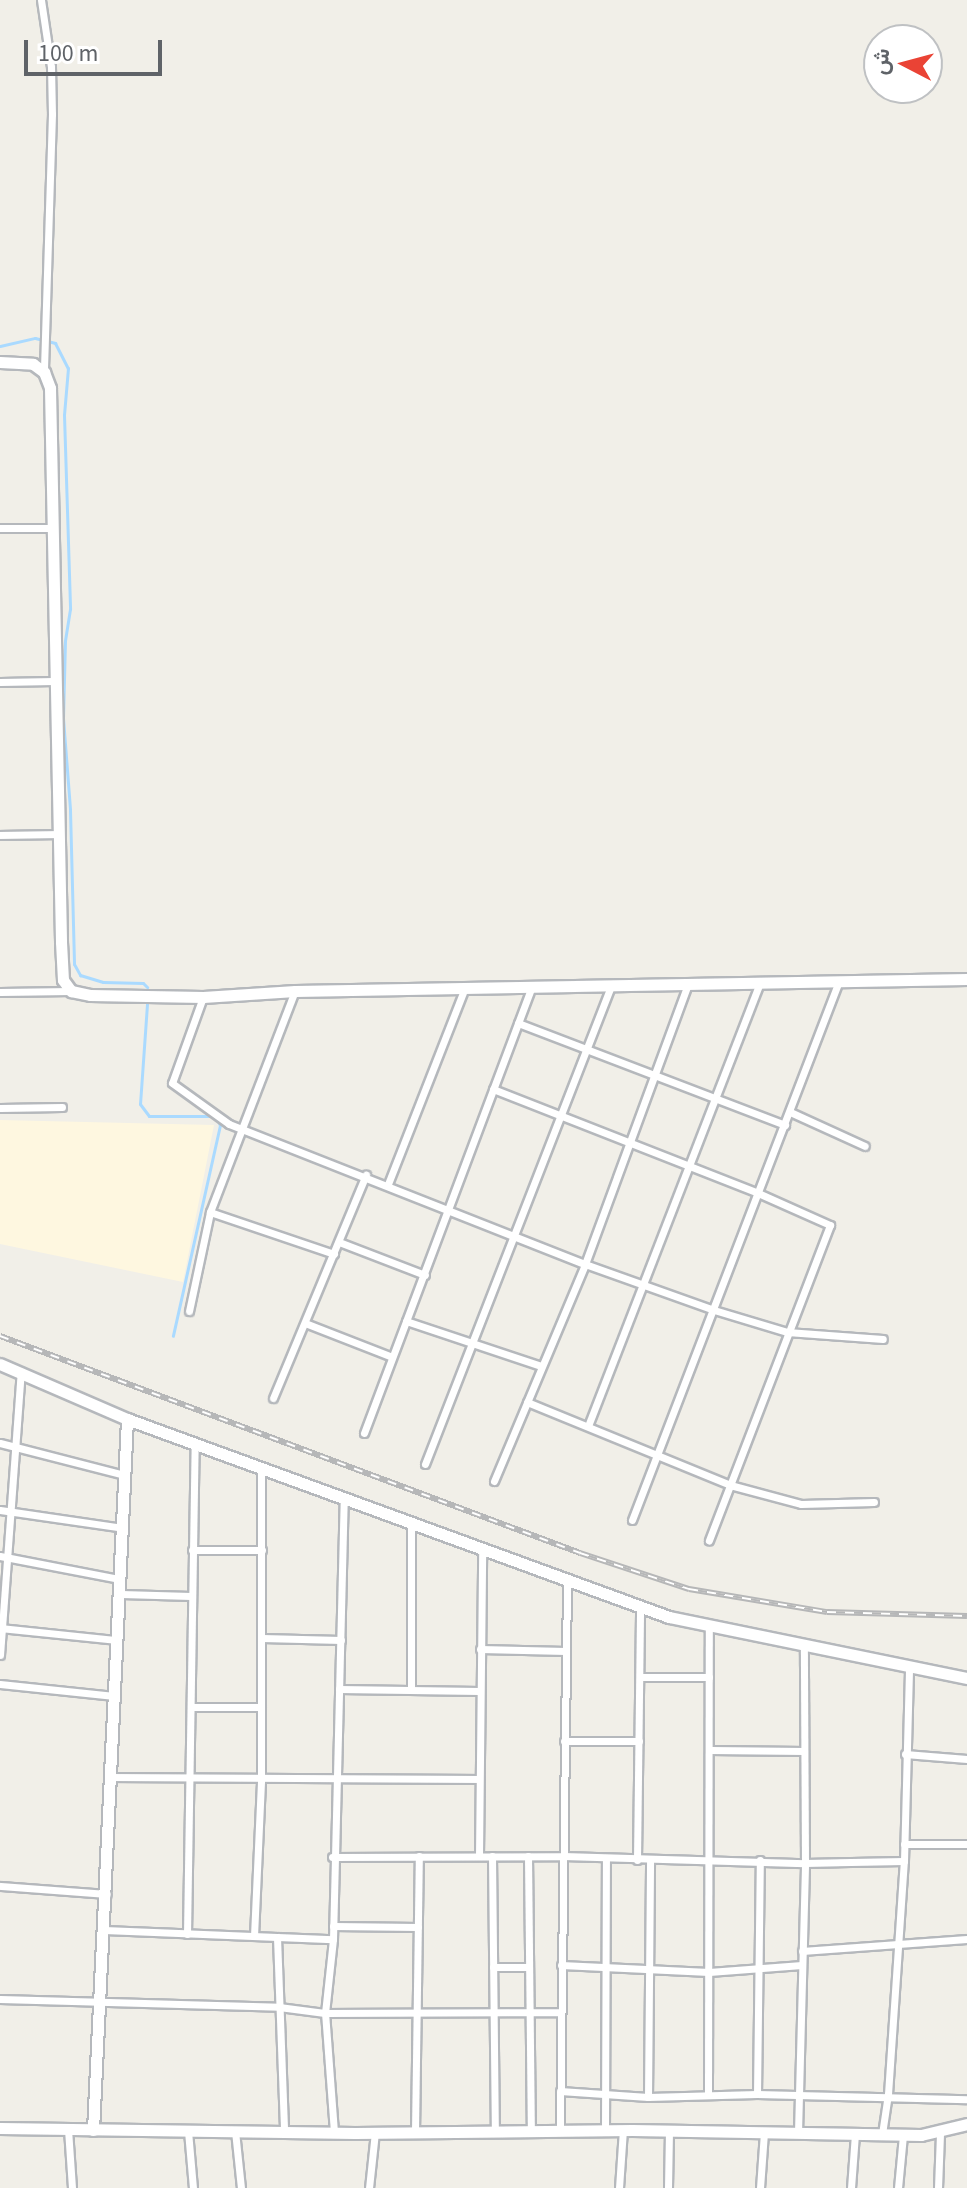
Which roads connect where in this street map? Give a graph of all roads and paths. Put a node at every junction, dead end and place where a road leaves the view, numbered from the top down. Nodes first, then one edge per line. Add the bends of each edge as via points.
1 (41, 0) edge
2 (0, 362) edge
3 (44, 372) junction
4 (0, 528) edge
5 (52, 528) junction
6 (54, 681) junction
7 (0, 682) edge
8 (58, 834) junction
9 (0, 835) edge
10 (967, 979) edge
11 (839, 981) junction
12 (760, 983) junction
13 (688, 984) junction
14 (611, 986) junction
15 (532, 987) junction
16 (465, 988) junction
17 (71, 991) junction
18 (295, 991) junction
19 (0, 992) edge
20 (203, 997) junction
21 (518, 1023) junction
22 (587, 1052) junction
23 (655, 1075) junction
24 (493, 1089) junction
25 (714, 1098) junction
26 (62, 1107) dead end
27 (0, 1108) edge
28 (790, 1112) junction
29 (560, 1116) junction
30 (785, 1125) junction
31 (245, 1129) junction
32 (630, 1145) junction
33 (865, 1146) dead end
34 (689, 1167) junction
35 (366, 1175) junction
36 (388, 1184) junction
37 (758, 1193) junction
38 (451, 1209) junction
39 (210, 1212) junction
40 (513, 1235) junction
41 (339, 1242) junction
42 (334, 1254) junction
43 (585, 1264) junction
44 (425, 1275) junction
45 (644, 1285) junction
46 (714, 1310) junction
47 (189, 1311) dead end
48 (406, 1321) junction
49 (305, 1323) junction
50 (787, 1332) junction
51 (883, 1339) dead end
52 (472, 1341) junction
53 (392, 1357) junction
54 (0, 1364) edge
55 (541, 1366) junction
56 (21, 1372) junction
57 (273, 1398) dead end
58 (527, 1402) junction
59 (127, 1419) junction
60 (588, 1426) junction
61 (364, 1433) dead end
62 (0, 1443) edge
63 (195, 1443) junction
64 (14, 1447) junction
65 (659, 1454) junction
66 (425, 1464) dead end
67 (261, 1466) junction
68 (125, 1475) junction
69 (494, 1481) dead end
70 (730, 1485) junction
71 (344, 1496) junction
72 (874, 1502) dead end
73 (4, 1511) edge
74 (411, 1520) junction
75 (632, 1520) dead end
76 (123, 1528) junction
77 (709, 1541) dead end
78 (482, 1547) junction
79 (192, 1550) junction
80 (262, 1550) junction
81 (3, 1557) edge
82 (567, 1579) junction
83 (121, 1580) junction
84 (121, 1594) junction
85 (191, 1596) junction
86 (640, 1606) junction
87 (709, 1625) junction
88 (1, 1628) edge
89 (262, 1638) junction
90 (119, 1640) junction
91 (341, 1640) junction
92 (804, 1645) junction
93 (480, 1649) junction
94 (566, 1651) junction
95 (0, 1655) edge
96 (909, 1666) junction
97 (640, 1677) junction
98 (709, 1677) junction
99 (967, 1678) edge
100 (0, 1684) edge
101 (339, 1689) junction
102 (411, 1690) junction
103 (479, 1691) junction
104 (116, 1696) junction
105 (192, 1707) junction
106 (261, 1707) junction
107 (564, 1741) junction
108 (639, 1741) junction
109 (710, 1750) junction
110 (804, 1751) junction
111 (905, 1754) junction
112 (967, 1759) edge
113 (112, 1777) junction
114 (191, 1778) junction
115 (261, 1779) junction
116 (479, 1779) junction
117 (337, 1780) junction
118 (904, 1844) junction
119 (967, 1844) edge
120 (419, 1856) junction
121 (479, 1856) junction
122 (492, 1856) junction
123 (528, 1856) junction
124 (563, 1856) junction
125 (332, 1857) junction
126 (711, 1858) junction
127 (606, 1859) junction
128 (637, 1860) junction
129 (760, 1860) junction
130 (650, 1861) junction
131 (904, 1861) junction
132 (805, 1863) junction
133 (0, 1886) edge
134 (107, 1894) junction
135 (333, 1926) junction
136 (418, 1927) junction
137 (104, 1930) junction
138 (187, 1934) junction
139 (254, 1936) junction
140 (277, 1937) junction
141 (333, 1939) junction
142 (967, 1939) edge
143 (898, 1944) junction
144 (802, 1951) junction
145 (561, 1965) junction
146 (802, 1965) junction
147 (758, 1966) junction
148 (493, 1967) junction
149 (529, 1967) junction
150 (606, 1967) junction
151 (651, 1970) junction
152 (709, 1972) junction
153 (0, 1999) edge
154 (100, 2003) junction
155 (279, 2007) junction
156 (417, 2010) junction
157 (494, 2011) junction
158 (530, 2012) junction
159 (561, 2012) junction
160 (325, 2013) junction
161 (560, 2091) junction
162 (605, 2092) junction
163 (757, 2094) junction
164 (708, 2095) junction
165 (799, 2095) junction
166 (648, 2097) junction
167 (887, 2097) junction
168 (967, 2099) edge
169 (967, 2124) edge
170 (0, 2128) edge
171 (68, 2129) junction
172 (93, 2130) junction
173 (605, 2130) junction
174 (623, 2130) junction
175 (188, 2131) junction
176 (235, 2131) junction
177 (495, 2131) junction
178 (531, 2131) junction
179 (560, 2131) junction
180 (669, 2131) junction
181 (284, 2132) junction
182 (334, 2132) junction
183 (375, 2132) junction
184 (415, 2132) junction
185 (764, 2132) junction
186 (798, 2133) junction
187 (940, 2133) junction
188 (855, 2134) junction
189 (882, 2134) junction
190 (903, 2135) junction
191 (72, 2188) edge
192 (193, 2188) edge
193 (241, 2188) edge
194 (369, 2188) edge
195 (619, 2188) edge
196 (668, 2188) edge
197 (760, 2188) edge
198 (851, 2188) edge
199 (898, 2188) edge
200 (938, 2188) edge

1 - 3 street via 52,114
2 - 3 street via 33,364
3 - 5 street via 50,388
4 - 5 street
5 - 6 street
6 - 7 street
6 - 8 street
8 - 9 street
8 - 17 street via 63,980
10 - 11 street
11 - 12 street
11 - 28 street
12 - 13 street
12 - 25 street
13 - 14 street
13 - 23 street
14 - 15 street
14 - 22 street
15 - 16 street
15 - 21 street
16 - 18 street
16 - 36 street
17 - 19 street
17 - 20 street
18 - 20 street
18 - 31 street
20 - 31 street via 172,1083 229,1124
21 - 22 street
21 - 24 street
22 - 23 street
22 - 29 street
23 - 25 street
23 - 32 street
24 - 29 street
24 - 38 street
25 - 30 street
25 - 34 street
26 - 27 street
28 - 30 street
28 - 33 street
29 - 32 street
29 - 40 street
30 - 37 street
31 - 35 street
31 - 39 street
32 - 34 street
32 - 43 street
34 - 37 street
34 - 45 street
35 - 36 street
35 - 41 street
36 - 38 street
37 - 46 street
37 - 50 street via 830,1225
38 - 40 street
38 - 44 street
39 - 42 street
39 - 47 street
40 - 43 street
40 - 52 street
41 - 42 street
41 - 44 street
42 - 49 street
43 - 45 street
43 - 55 street
44 - 48 street
45 - 46 street
45 - 60 street
46 - 50 street
46 - 65 street
48 - 52 street
48 - 53 street
49 - 53 street
49 - 57 street
50 - 51 street
50 - 70 street
52 - 55 street
52 - 66 street
53 - 61 street
54 - 56 street
55 - 58 street
56 - 59 street
56 - 64 street
58 - 60 street
58 - 69 street
59 - 63 street
59 - 68 street
60 - 65 street
62 - 64 street
63 - 67 street
63 - 79 street
64 - 68 street
64 - 73 street
65 - 70 street
65 - 75 street
67 - 71 street
67 - 80 street
68 - 76 street
70 - 72 street via 801,1504
70 - 77 street
71 - 74 street
71 - 91 street
73 - 76 street
73 - 81 street
74 - 78 street
74 - 102 street
76 - 83 street
78 - 82 street
78 - 93 street
79 - 80 street
79 - 85 street
80 - 89 street
81 - 83 street
81 - 88 street
82 - 86 street
82 - 94 street
83 - 84 street
84 - 85 street
84 - 90 street
85 - 105 street
86 - 87 street
86 - 97 street
87 - 92 street
87 - 98 street
88 - 90 street
88 - 95 street
89 - 91 street
89 - 106 street
90 - 104 street
91 - 101 street
92 - 96 street
92 - 110 street
93 - 94 street
93 - 103 street
94 - 107 street
96 - 99 street
96 - 111 street
97 - 98 street
97 - 108 street
98 - 109 street
100 - 104 street
101 - 102 street
101 - 117 street
102 - 103 street
103 - 116 street
104 - 113 street
105 - 106 street
105 - 114 street
106 - 115 street
107 - 108 street
107 - 124 street
108 - 128 street
109 - 110 street
109 - 126 street
110 - 132 street
111 - 112 street
111 - 118 street
113 - 114 street
113 - 134 street
114 - 115 street
114 - 138 street
115 - 117 street
115 - 139 street
116 - 117 street
116 - 121 street
117 - 125 street
118 - 119 street
118 - 131 street
120 - 121 street
120 - 125 street
120 - 136 street
121 - 122 street
122 - 123 street
122 - 148 street
123 - 124 street
123 - 149 street
124 - 127 street
124 - 145 street
125 - 135 street
126 - 129 street
126 - 130 street
126 - 152 street
127 - 128 street
127 - 150 street
128 - 130 street
129 - 132 street
129 - 147 street
130 - 151 street
131 - 132 street
131 - 143 street
132 - 144 street
133 - 134 street
134 - 137 street
135 - 136 street
135 - 141 street
136 - 156 street
137 - 138 street
137 - 154 street
138 - 139 street
139 - 140 street
140 - 141 street
140 - 155 street
141 - 160 street
142 - 143 street
143 - 144 street
143 - 167 street
144 - 146 street
145 - 150 street
145 - 159 street
146 - 147 street
146 - 165 street
147 - 152 street
147 - 163 street
148 - 149 street
148 - 157 street
149 - 158 street
150 - 151 street
150 - 162 street
151 - 152 street
151 - 166 street
152 - 164 street
153 - 154 street
154 - 155 street
154 - 172 street
155 - 160 street
155 - 181 street
156 - 157 street
156 - 160 street
156 - 184 street
157 - 158 street
157 - 177 street
158 - 159 street
158 - 178 street
159 - 161 street
160 - 182 street
161 - 162 street
161 - 179 street
162 - 166 street
162 - 173 street
163 - 164 street
163 - 165 street
164 - 166 street
165 - 167 street
165 - 186 street
167 - 168 street
167 - 189 street
169 - 187 street
170 - 171 street
171 - 172 street
171 - 191 street
172 - 175 street
173 - 174 street
173 - 179 street
174 - 180 street
174 - 195 street
175 - 176 street
175 - 192 street
176 - 181 street
176 - 193 street
177 - 178 street
177 - 184 street
178 - 179 street
180 - 185 street
180 - 196 street
181 - 182 street
182 - 183 street
183 - 184 street
183 - 194 street
185 - 186 street
185 - 197 street
186 - 188 street
187 - 190 street
187 - 200 street
188 - 189 street
188 - 198 street
189 - 190 street
190 - 199 street

